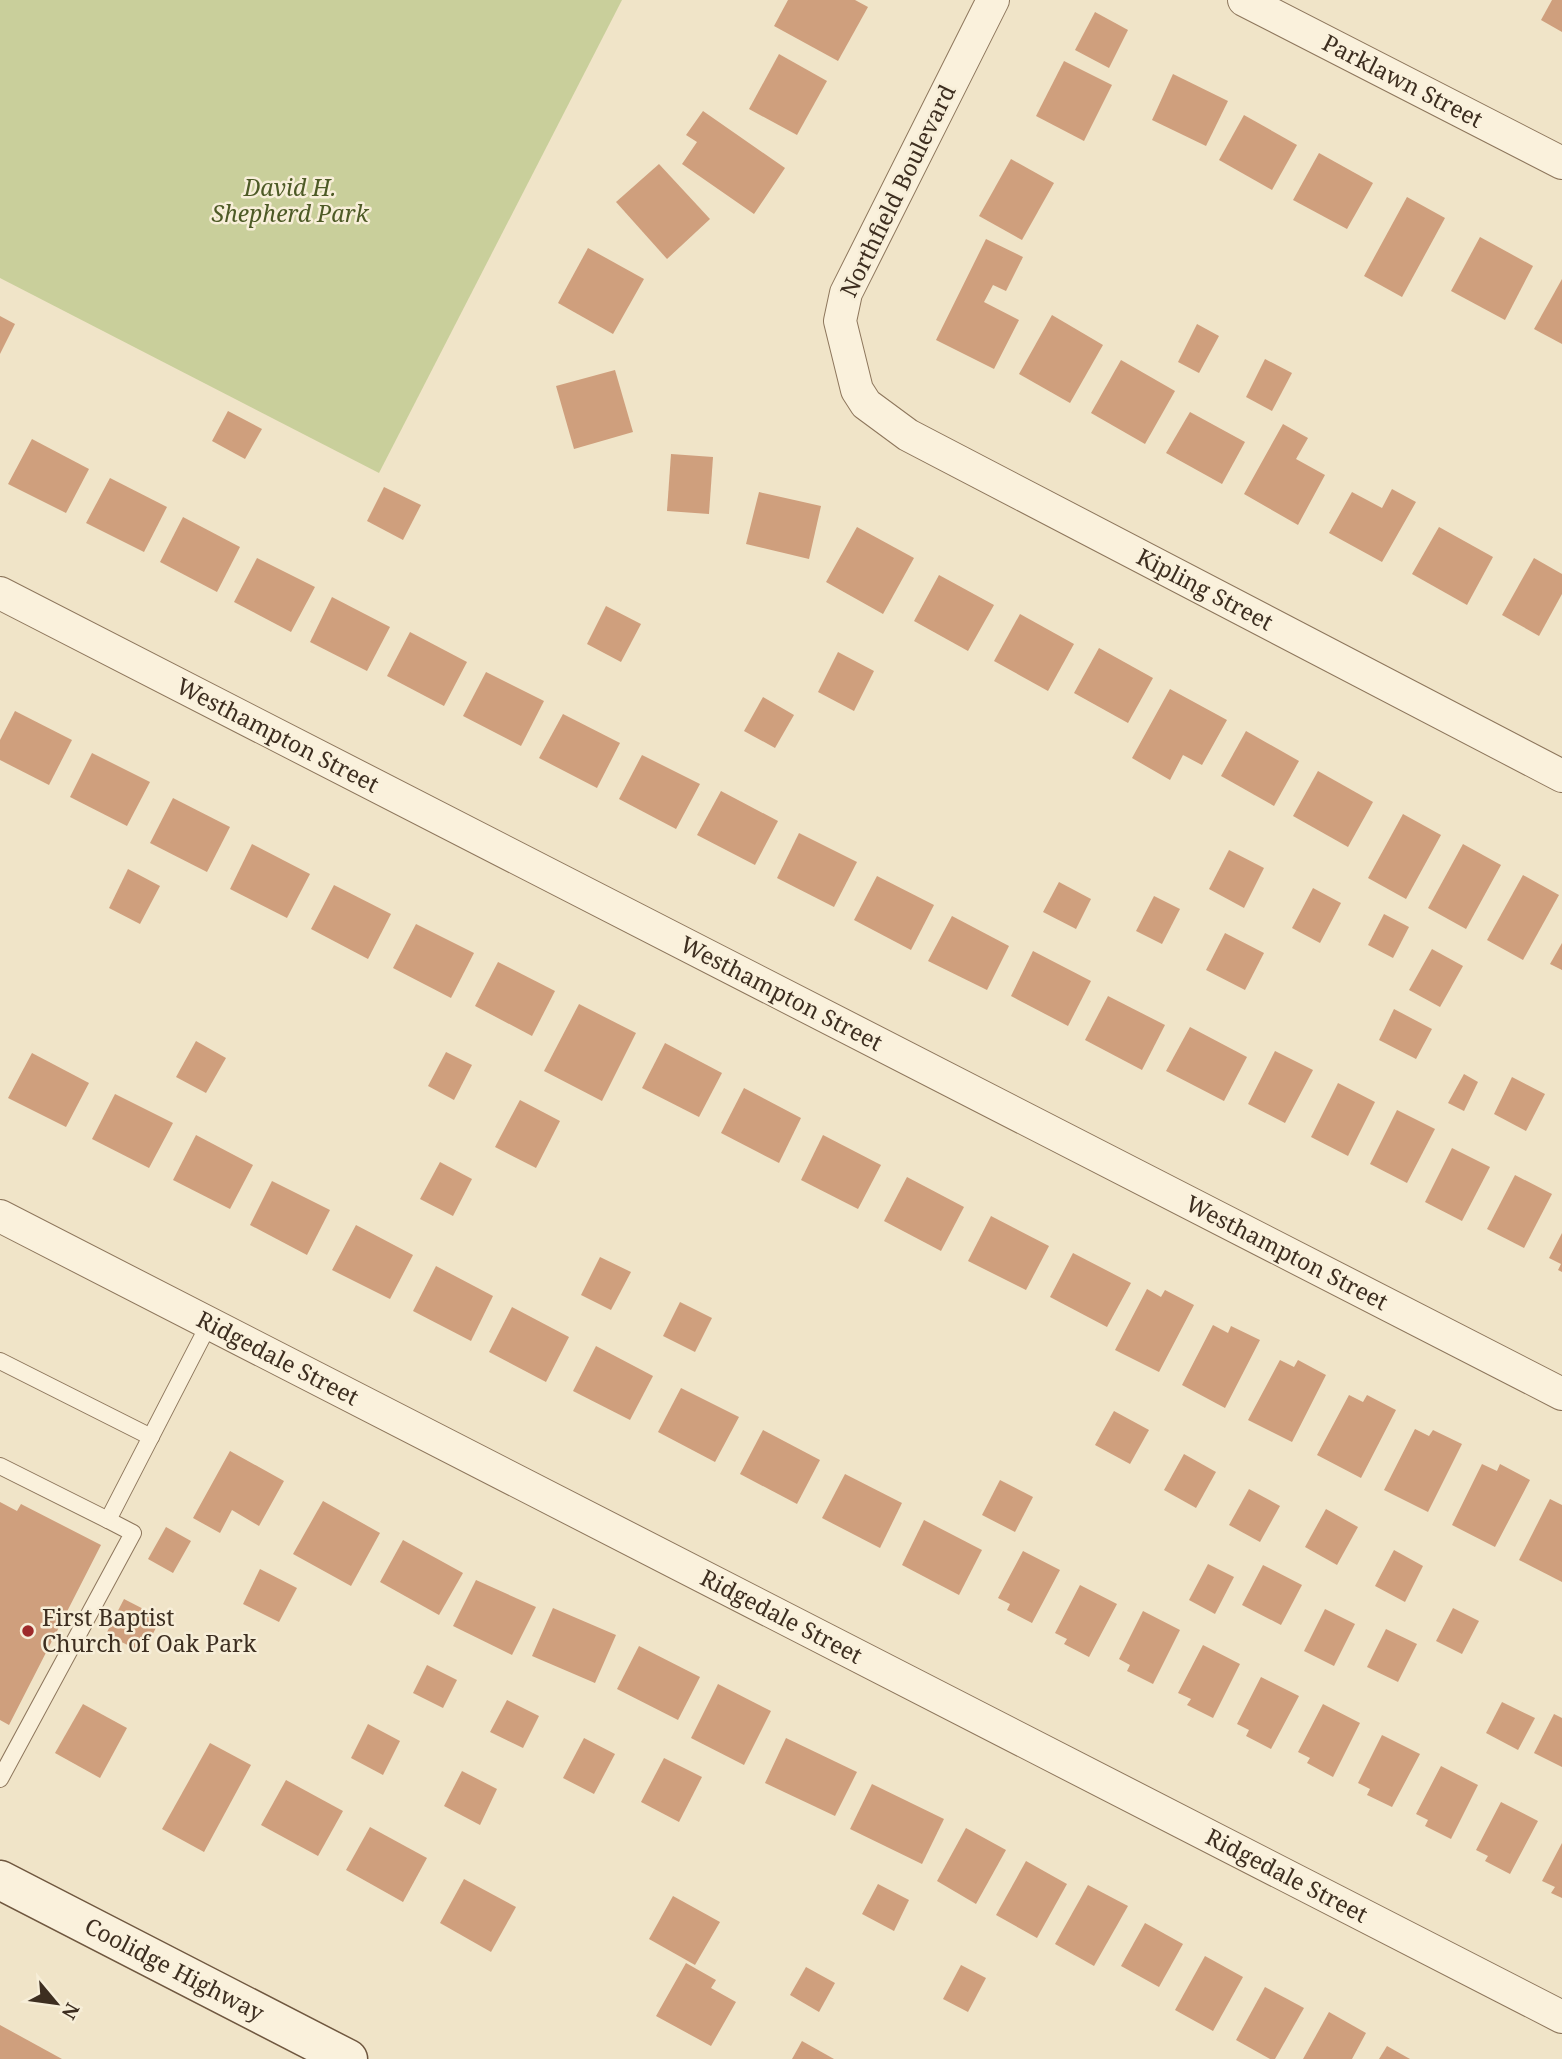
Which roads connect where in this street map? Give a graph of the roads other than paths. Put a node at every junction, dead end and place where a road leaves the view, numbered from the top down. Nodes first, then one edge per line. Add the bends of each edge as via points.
1 (993, 0) edge
2 (1244, 0) edge
3 (1562, 163) edge
4 (858, 390) joint
5 (0, 593) edge
6 (1562, 776) edge
7 (0, 1216) edge
8 (209, 1324) junction
9 (0, 1361) edge
10 (1562, 1394) edge
11 (151, 1437) junction
12 (0, 1465) edge
13 (108, 1520) junction
14 (0, 1779) edge
15 (0, 1880) edge
16 (1562, 2017) edge
17 (348, 2059) edge

1 - 4 street, Northfield Boulevard via 846,293 840,321
2 - 3 street, Parklawn Street
4 - 6 street, Kipling Street via 866,404 908,435
5 - 10 street, Westhampton Street
7 - 8 street, Ridgedale Street
8 - 11 lane
8 - 16 street, Ridgedale Street
9 - 11 lane
11 - 13 lane
12 - 13 lane
13 - 14 lane via 133,1533
15 - 17 main road, Coolidge Highway

